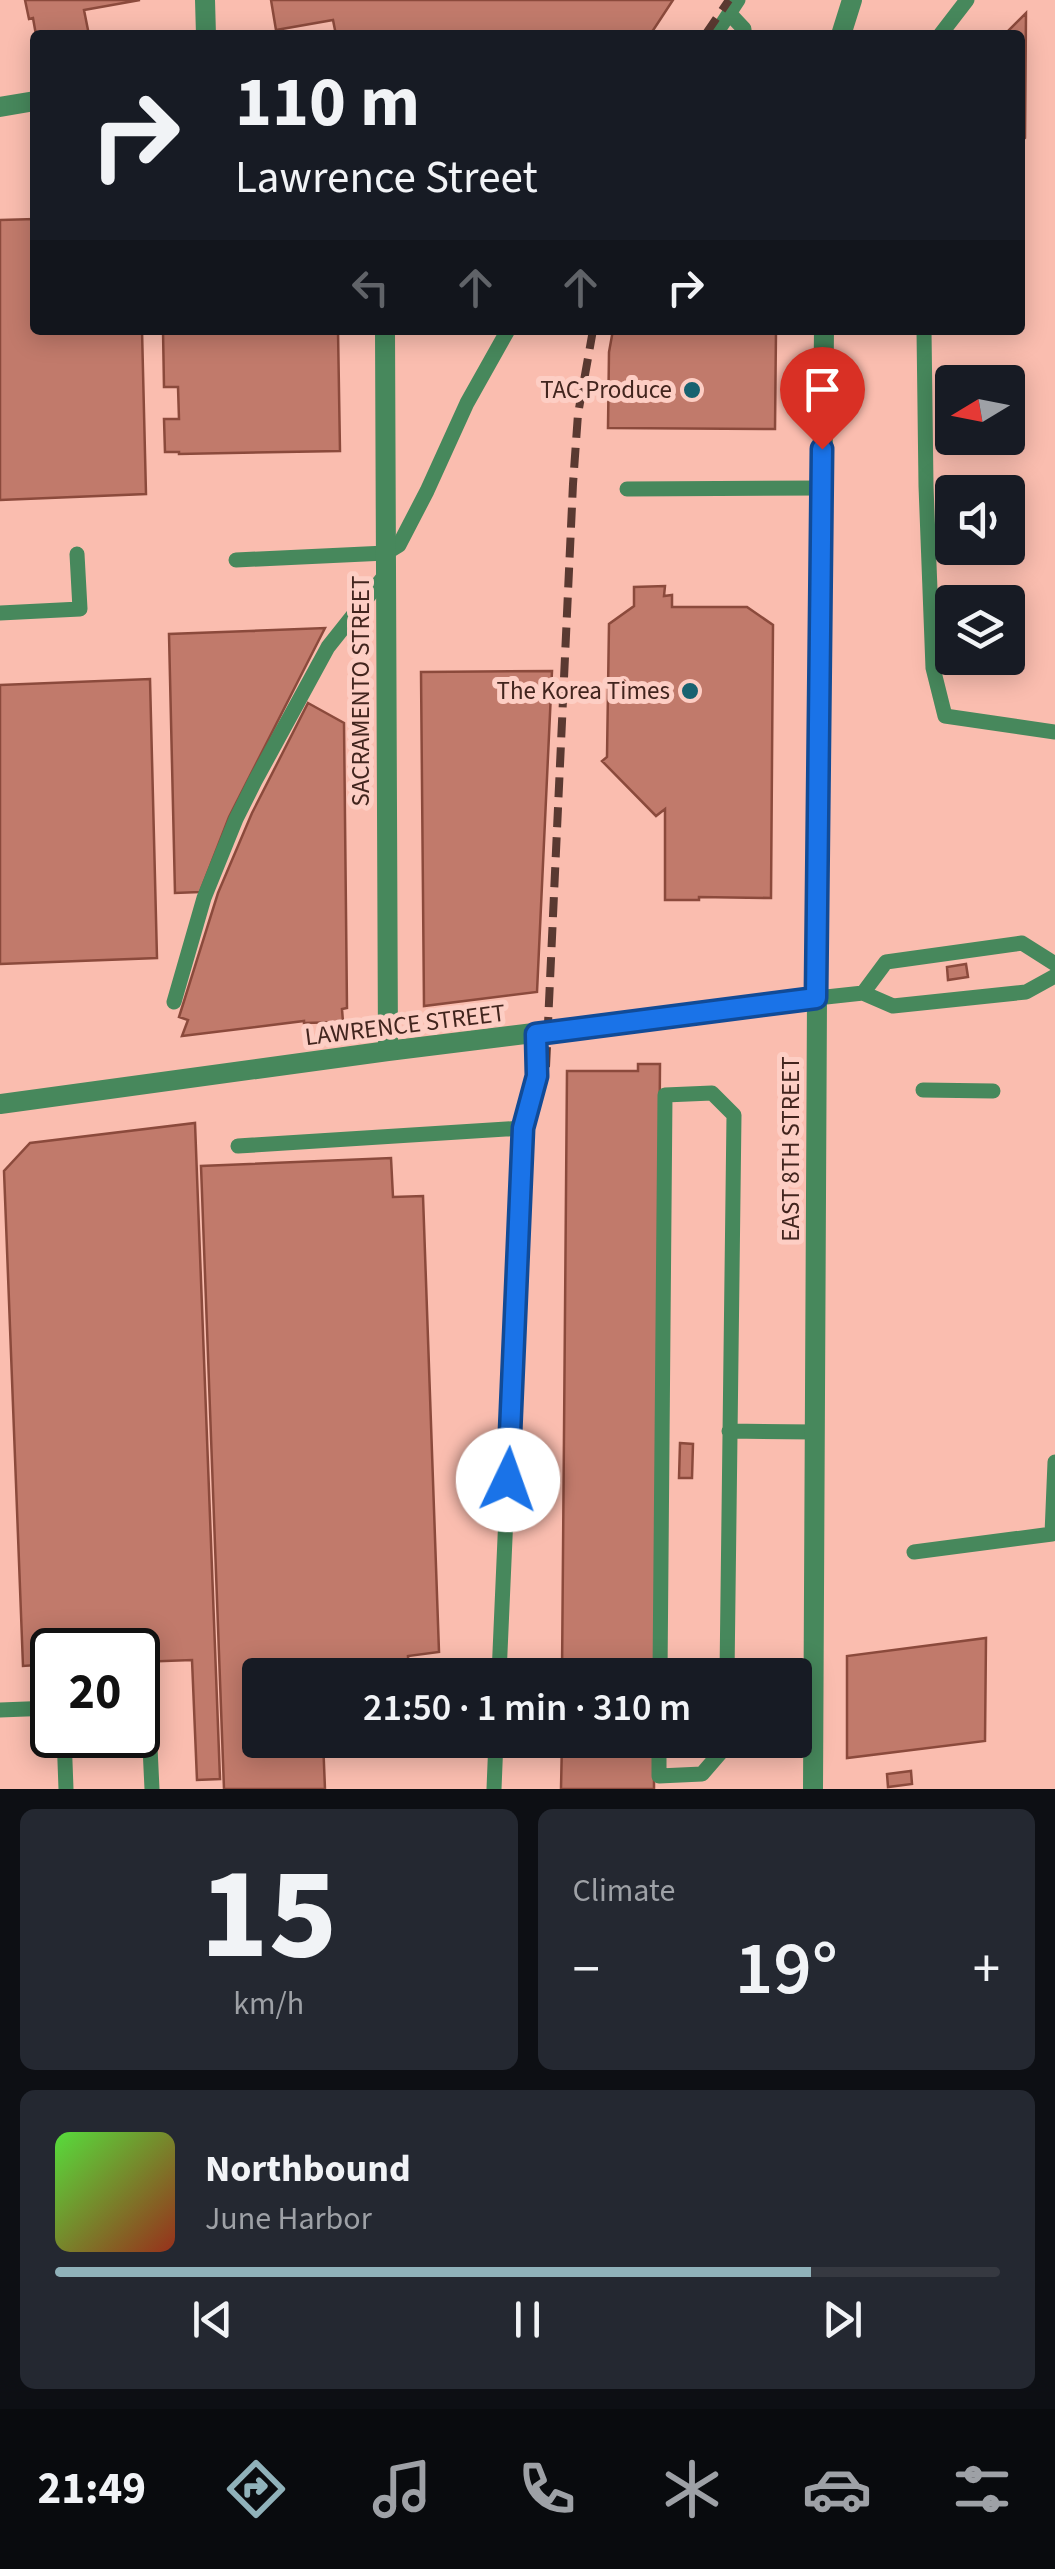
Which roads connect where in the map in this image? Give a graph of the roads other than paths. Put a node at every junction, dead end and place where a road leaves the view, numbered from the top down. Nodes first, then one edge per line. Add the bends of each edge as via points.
1 (205, 0) edge
2 (852, 0) edge
3 (966, 0) edge
4 (734, 6) edge
5 (206, 30) edge
6 (718, 30) edge
7 (744, 30) edge
8 (843, 30) edge
9 (944, 30) edge
10 (30, 102) edge
11 (0, 107) edge
12 (385, 335) edge
13 (505, 335) edge
14 (824, 335) edge
15 (924, 335) edge
16 (822, 488) junction
17 (626, 489) dead end
18 (78, 554) dead end
19 (236, 560) dead end
20 (386, 563) junction
21 (0, 613) edge
22 (1055, 732) edge
23 (1055, 964) edge
24 (1055, 976) edge
25 (863, 993) junction
26 (816, 998) junction
27 (174, 1002) dead end
28 (536, 1034) junction
29 (388, 1051) junction
30 (923, 1090) dead end
31 (993, 1091) dead end
32 (0, 1104) edge
33 (523, 1128) junction
34 (238, 1146) dead end
35 (730, 1431) junction
36 (815, 1432) junction
37 (1055, 1462) edge
38 (914, 1552) dead end
39 (500, 1658) edge
40 (660, 1658) edge
41 (727, 1658) edge
42 (30, 1709) edge
43 (0, 1710) edge
44 (65, 1758) edge
45 (151, 1758) edge
46 (495, 1758) edge
47 (659, 1758) edge
48 (716, 1758) edge
49 (66, 1789) edge
50 (152, 1789) edge
51 (494, 1789) edge
52 (813, 1789) edge

1 - 5 street
2 - 8 street
3 - 9 lane
4 - 6 lane
4 - 7 lane
10 - 11 street
12 - 20 street, SACRAMENTO STREET
13 - 20 lane
14 - 16 street, EAST 8TH STREET
15 - 22 lane via 932,668 946,716
16 - 17 lane
16 - 26 street, EAST 8TH STREET
18 - 21 lane via 80,610
19 - 20 lane
20 - 27 lane via 328,647 254,781 204,898
20 - 29 street, SACRAMENTO STREET
23 - 25 lane via 1022,943 886,962
24 - 25 lane via 1026,992 893,1006
25 - 26 lane
26 - 28 street, LAWRENCE STREET
26 - 36 street, EAST 8TH STREET
28 - 29 street, LAWRENCE STREET
28 - 33 lane via 537,1076
29 - 32 street, LAWRENCE STREET
30 - 31 lane
33 - 34 lane
33 - 39 lane
35 - 36 lane
35 - 40 lane via 734,1115 712,1093 665,1096
35 - 41 lane
36 - 52 street, EAST 8TH STREET
37 - 38 lane via 1052,1534
42 - 43 lane
44 - 49 lane
45 - 50 lane
46 - 51 lane
47 - 48 lane via 659,1776 702,1774

